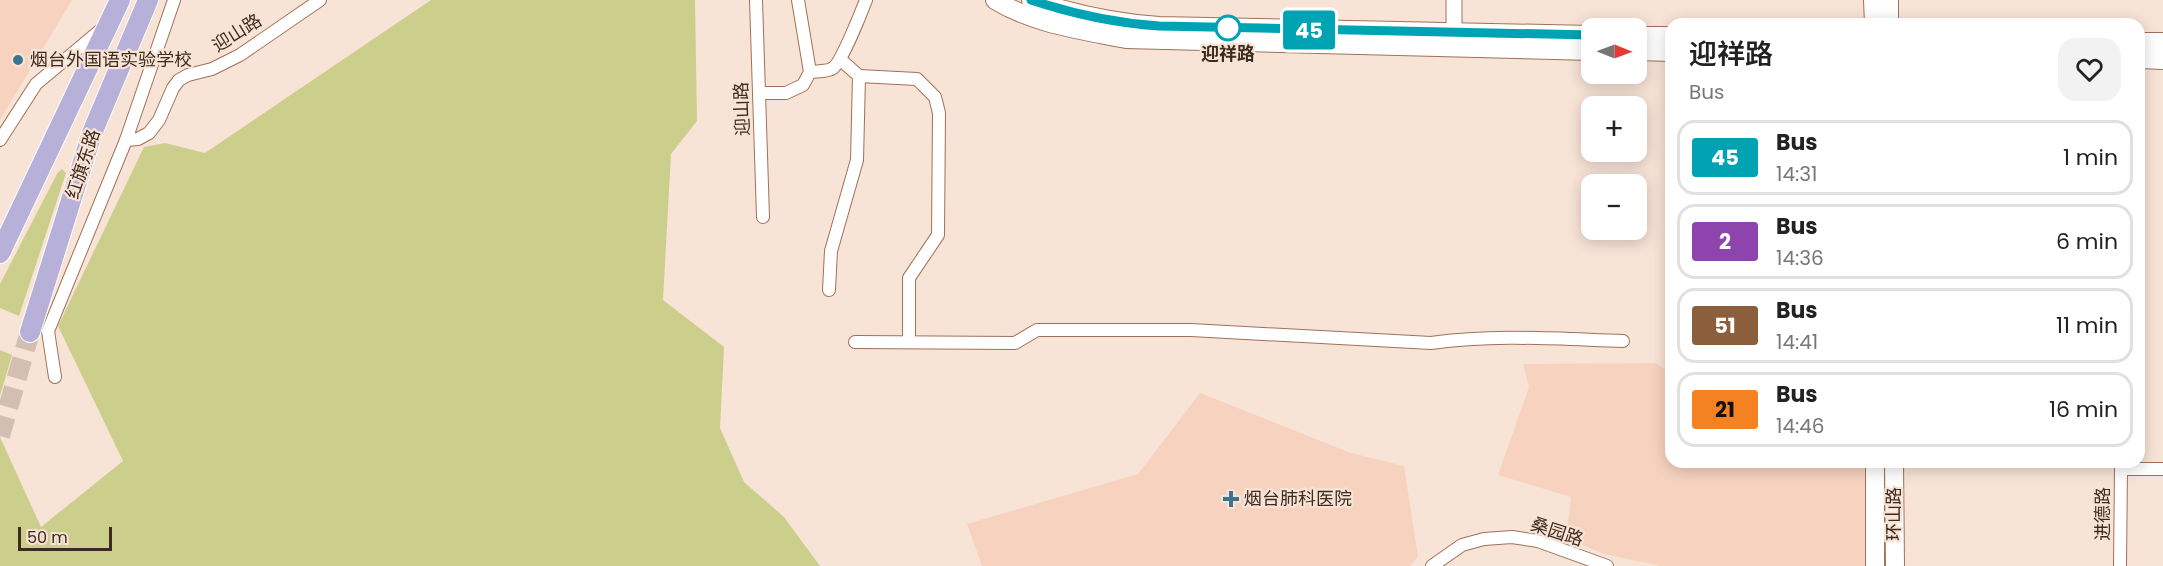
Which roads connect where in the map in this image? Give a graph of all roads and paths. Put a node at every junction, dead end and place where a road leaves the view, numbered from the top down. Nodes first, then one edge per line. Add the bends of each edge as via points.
1 (148, 0) edge
2 (174, 0) edge
3 (320, 0) edge
4 (756, 0) edge
5 (798, 0) edge
6 (866, 0) edge
7 (995, 0) edge
8 (1031, 0) edge
9 (1454, 0) edge
10 (1873, 0) edge
11 (1889, 0) edge
12 (116, 6) edge
13 (1874, 18) edge
14 (1890, 18) edge
15 (1581, 35) edge
16 (1647, 36) edge
17 (1665, 36) edge
18 (1454, 41) junction
19 (2145, 42) edge
20 (2163, 42) edge
21 (1581, 50) edge
22 (1647, 51) edge
23 (1665, 52) edge
24 (2145, 59) edge
25 (841, 60) junction
26 (2163, 60) edge
27 (810, 72) junction
28 (859, 76) junction
29 (759, 93) junction
30 (0, 140) edge
31 (126, 140) junction
32 (763, 217) dead end
33 (0, 253) edge
34 (829, 290) dead end
35 (30, 332) tunnel mouth
36 (909, 341) junction
37 (1623, 341) dead end
38 (855, 342) dead end
39 (55, 377) dead end
40 (1875, 468) edge
41 (1894, 468) edge
42 (2163, 469) edge
43 (1432, 566) edge
44 (1606, 566) edge
45 (1875, 566) edge
46 (1894, 566) edge
47 (2120, 566) edge

1 - 35 main road, 红旗东路 via 93,133
2 - 31 street
3 - 31 street, 迎山路 via 240,56 179,80 149,133
4 - 29 street, 迎山路
5 - 27 street
6 - 25 street
7 - 18 main road via 1069,28 1125,39
8 - 18 main road via 1137,25
9 - 18 street
10 - 13 main road
11 - 14 main road
12 - 30 street via 36,84
12 - 33 main road, 红旗东路
15 - 18 main road
16 - 17 main road
18 - 21 main road
19 - 20 main road
22 - 23 main road
24 - 26 main road
25 - 27 street via 832,69
25 - 28 street
27 - 29 street via 803,85 786,93
28 - 34 street via 857,159 831,251
28 - 36 street via 917,79 935,97 939,113 938,235 909,278
29 - 32 street, 迎山路
31 - 39 street via 48,331
36 - 37 street via 1015,343 1037,330 1191,330 1431,343 1505,337
36 - 38 street
40 - 45 main road, 环山路
41 - 46 main road, 环山路
42 - 47 street, 进德路 via 2121,468
43 - 44 street, 桑园路 via 1462,545 1512,537 1538,541

